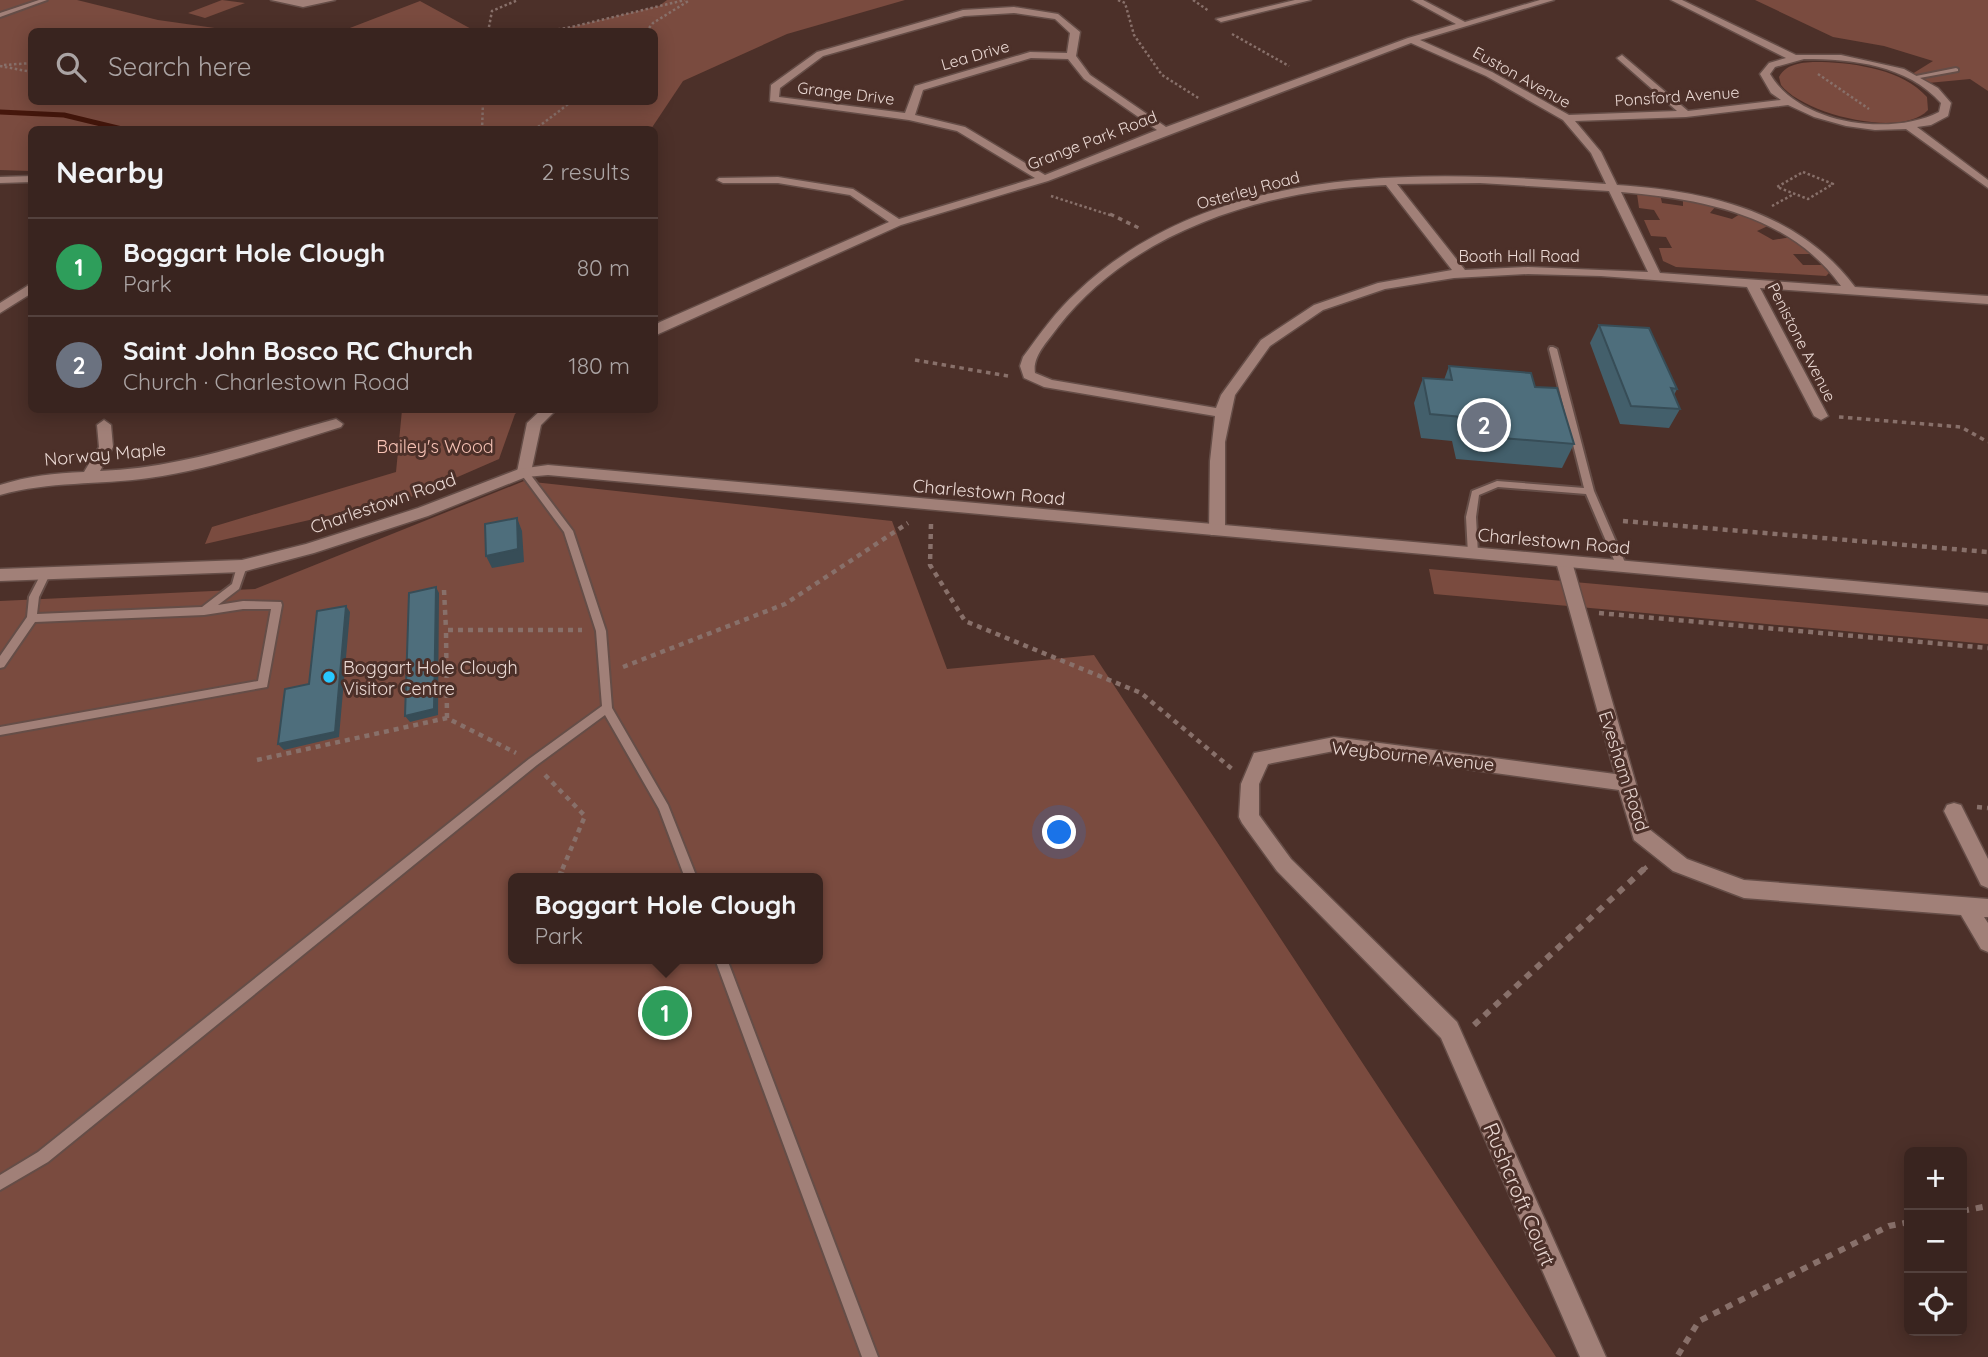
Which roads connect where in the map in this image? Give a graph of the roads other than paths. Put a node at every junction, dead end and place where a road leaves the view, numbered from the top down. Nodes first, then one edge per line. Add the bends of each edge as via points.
1 (44, 0) edge
2 (275, 0) edge
3 (331, 0) edge
4 (1307, 0) edge
5 (1416, 0) edge
6 (1550, 0) edge
7 (1675, 0) edge
8 (0, 15) edge
9 (1221, 19) road end
10 (1464, 24) junction
11 (1411, 40) junction
12 (1071, 56) junction
13 (1792, 57) junction
14 (1622, 58) dead end
15 (1956, 70) dead end
16 (1914, 77) junction
17 (1789, 102) junction
18 (1686, 114) junction
19 (909, 117) junction
20 (1567, 118) junction
21 (1905, 127) junction
22 (1165, 131) junction
23 (28, 179) edge
24 (1044, 179) junction
25 (0, 180) edge
26 (14, 180) junction
27 (723, 180) dead end
28 (1390, 181) junction
29 (1988, 185) edge
30 (1615, 188) junction
31 (0, 192) edge
32 (897, 223) junction
33 (1460, 272) junction
34 (1656, 277) junction
35 (1752, 284) junction
36 (28, 290) edge
37 (1851, 291) junction
38 (1988, 300) edge
39 (0, 309) edge
40 (658, 329) edge
41 (1553, 349) dead end
42 (546, 413) edge
43 (1220, 413) junction
44 (1821, 416) road end
45 (336, 424) dead end
46 (104, 425) dead end
47 (275, 425) dead end
48 (277, 441) junction
49 (524, 472) junction
50 (90, 475) junction
51 (0, 490) edge
52 (1589, 491) junction
53 (1217, 531) junction
54 (1474, 554) junction
55 (1564, 562) junction
56 (242, 566) junction
57 (1622, 567) junction
58 (45, 574) junction
59 (0, 576) edge
60 (1988, 599) edge
61 (204, 611) junction
62 (32, 618) junction
63 (0, 664) edge
64 (607, 708) junction
65 (0, 731) edge
66 (1624, 783) junction
67 (1954, 811) dead end
68 (689, 873) edge
69 (1988, 879) edge
70 (1966, 907) junction
71 (1988, 908) edge
72 (1988, 942) edge
73 (723, 964) edge
74 (1452, 1036) joint
75 (0, 1183) edge
76 (870, 1357) edge
77 (1593, 1357) edge

1 - 8 lane
2 - 3 street via 294,4
4 - 9 street
5 - 10 street
6 - 10 street, Grange Park Road
7 - 13 street
10 - 11 street, Grange Park Road
11 - 20 street, Euston Avenue via 1489,74
11 - 22 street, Grange Park Road
12 - 19 street, Lea Drive via 1030,55 919,88
12 - 19 street, Grange Drive via 1075,32 1058,17 1014,10 963,13 820,54 775,87 774,99
12 - 22 street via 1087,77
13 - 16 street via 1850,58
13 - 17 street via 1772,65 1765,74 1772,90
14 - 18 street
15 - 16 lane
16 - 21 street via 1946,103 1938,120
17 - 18 street, Ponsford Avenue
17 - 21 street via 1836,120
18 - 20 street, Ponsford Avenue
19 - 24 street, Grange Drive via 961,128
20 - 30 street, Euston Avenue via 1596,152
21 - 29 street
22 - 24 street, Grange Park Road
23 - 26 street
24 - 32 street, Grange Park Road
25 - 26 street
26 - 31 street
27 - 32 street via 778,180 853,192
28 - 30 street, Osterley Road via 1498,180
28 - 33 street
28 - 43 street, Osterley Road via 1280,197 1190,224 1105,275 1068,307 1027,366 1030,375 1049,384
30 - 34 street, Euston Avenue
30 - 37 street, Osterley Road via 1701,198 1757,216 1807,245
32 - 40 street, Grange Park Road
33 - 34 street, Booth Hall Road via 1541,270
33 - 43 street, Booth Hall Road via 1366,290 1303,317 1252,358
34 - 35 street, Booth Hall Road
35 - 37 street, Booth Hall Road
35 - 44 street, Penistone Avenue
36 - 39 street
37 - 38 street, Booth Hall Road
41 - 52 lane
42 - 49 street via 534,423
43 - 53 street, Booth Hall Road
45 - 48 street, Norway Maple
46 - 50 street via 106,447
47 - 48 street
48 - 50 street, Norway Maple via 149,473
49 - 53 street, Charlestown Road via 548,470
49 - 56 street, Charlestown Road via 423,512
49 - 64 lane via 568,531 601,631
50 - 51 street, Norway Maple via 24,481
52 - 54 lane via 1497,484 1475,493 1471,517
52 - 57 lane
53 - 54 street, Charlestown Road
54 - 55 street, Charlestown Road
55 - 57 street, Charlestown Road
55 - 66 street, Evesham Road
56 - 58 street, Charlestown Road
56 - 61 lane via 236,586
57 - 60 street, Charlestown Road
58 - 59 street, Charlestown Road
58 - 62 lane via 34,597
61 - 62 lane
61 - 65 lane via 277,605 263,684
62 - 63 lane
64 - 68 lane via 663,808
64 - 75 lane via 533,762 43,1157
66 - 70 street, Evesham Road via 1640,834 1680,865 1744,889
66 - 74 street, Weybourne Avenue via 1334,744 1261,758 1250,784 1249,817 1284,865
67 - 69 street
70 - 71 street, Evesham Road
70 - 72 street
73 - 76 lane
74 - 77 street, Rushcroft Court

